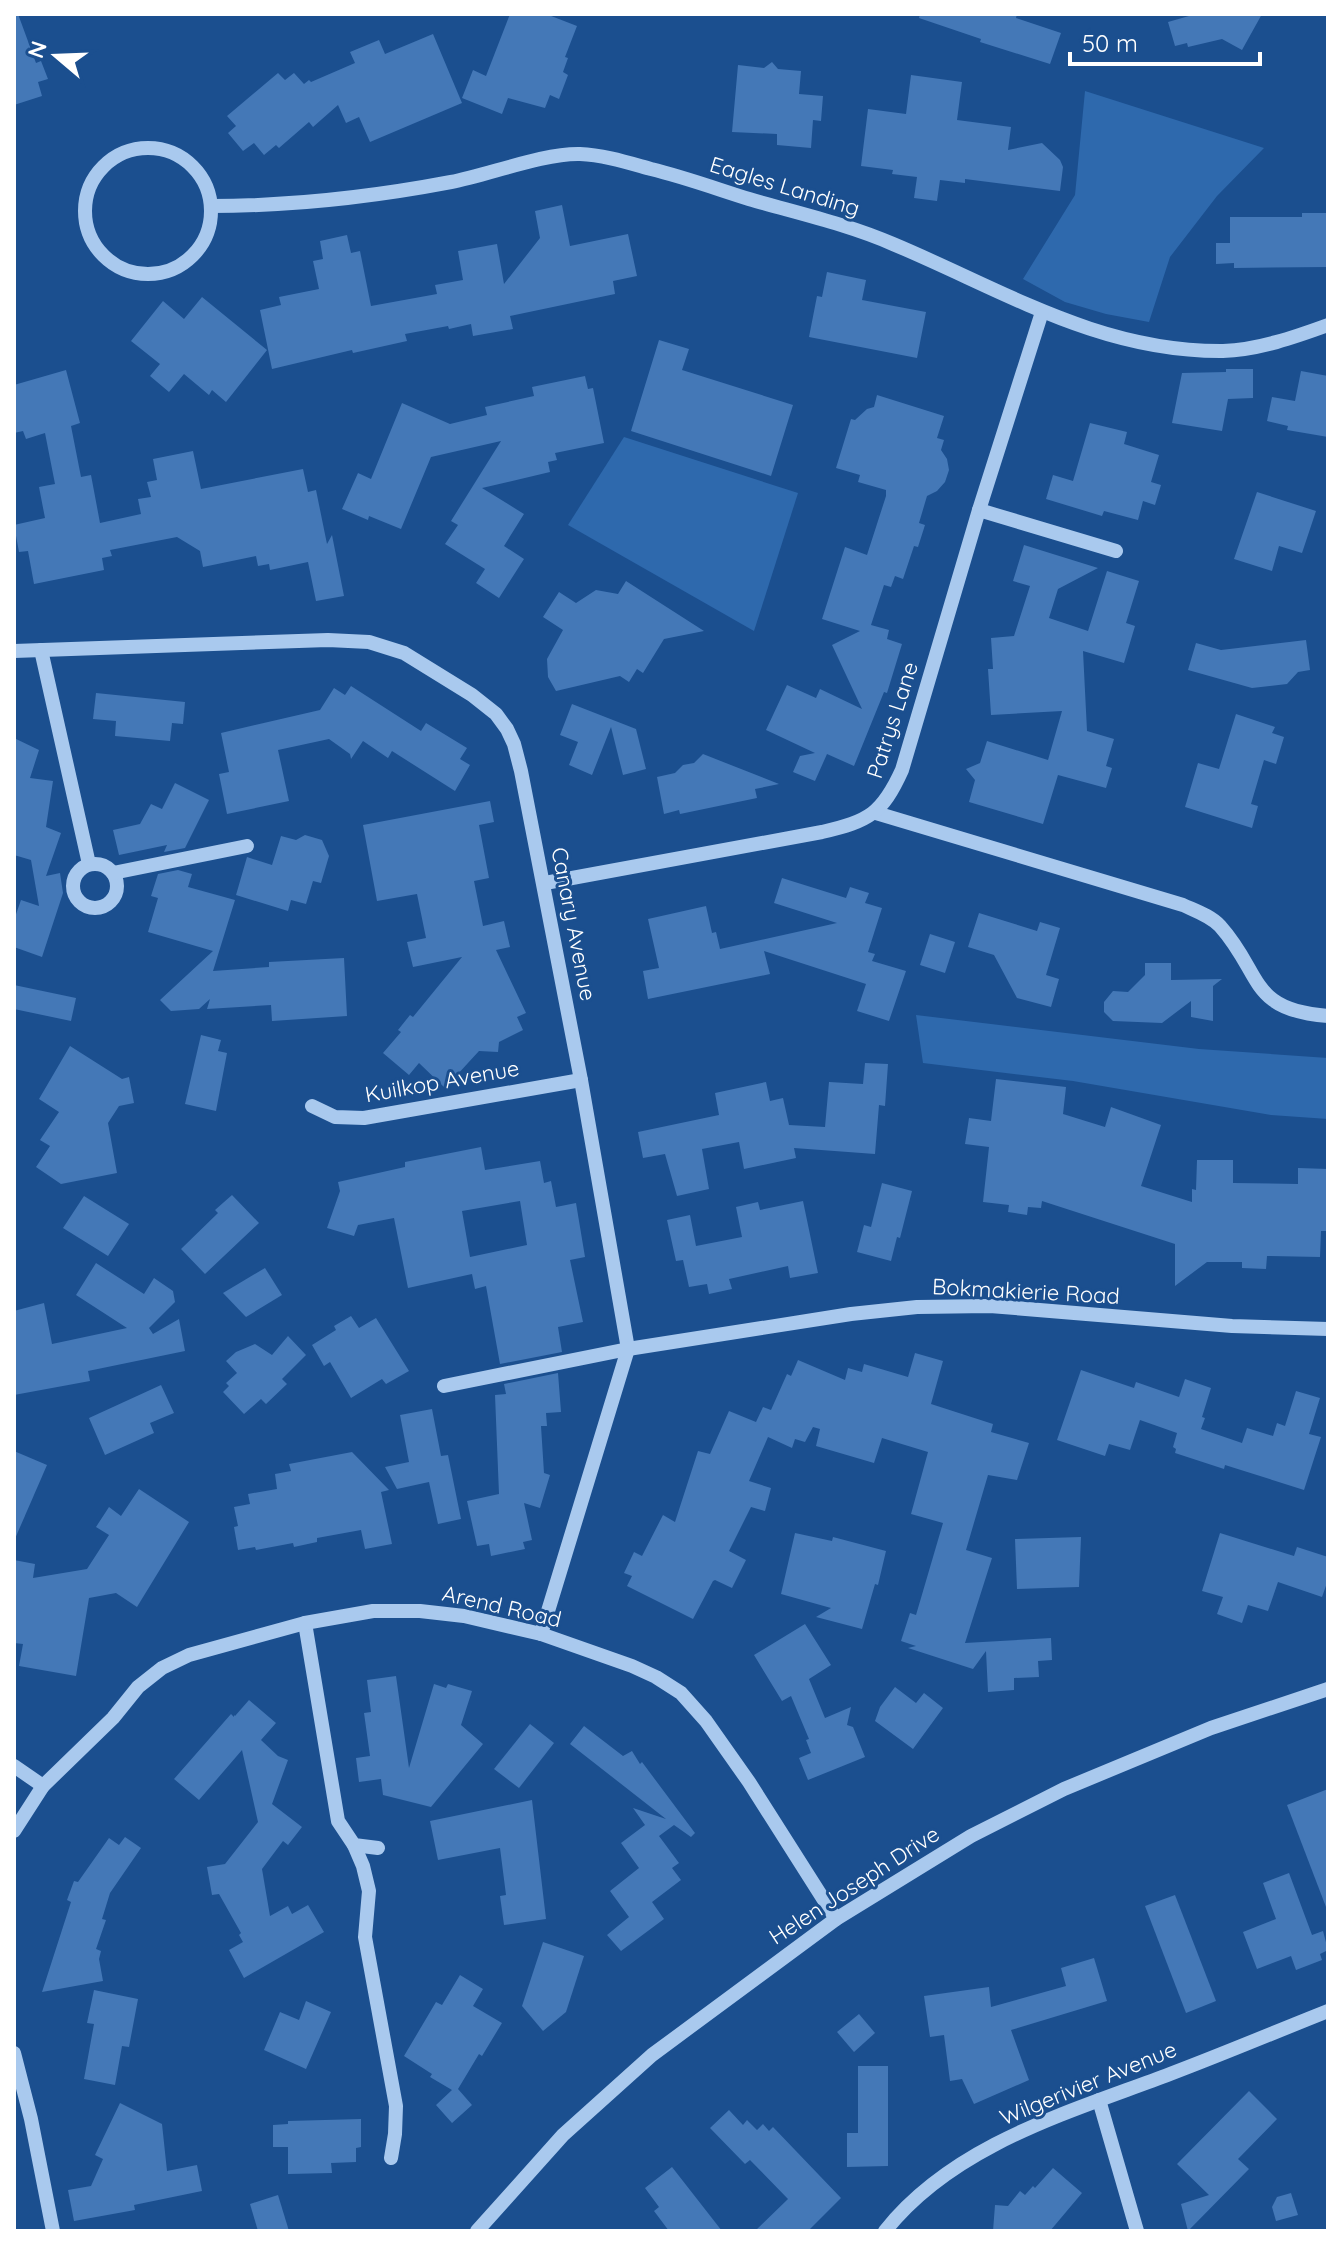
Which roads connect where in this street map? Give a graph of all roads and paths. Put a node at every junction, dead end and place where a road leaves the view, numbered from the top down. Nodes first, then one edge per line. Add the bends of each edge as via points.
1 (211, 206) junction
2 (1042, 312) junction
3 (1328, 325) edge
4 (979, 510) junction
5 (1116, 551) dead end
6 (41, 650) junction
7 (14, 651) edge
8 (876, 813) junction
9 (247, 846) dead end
10 (89, 864) junction
11 (113, 873) junction
12 (545, 883) junction
13 (1328, 1016) edge
14 (581, 1080) junction
15 (312, 1106) dead end
16 (1328, 1329) edge
17 (628, 1349) junction
18 (444, 1386) dead end
19 (305, 1623) junction
20 (541, 1634) junction
21 (1328, 1689) edge
22 (14, 1766) edge
23 (43, 1786) junction
24 (14, 1831) edge
25 (354, 1845) junction
26 (378, 1848) dead end
27 (836, 1919) junction
28 (1328, 2011) edge
29 (14, 2053) edge
30 (1099, 2100) junction
31 (391, 2158) dead end
32 (53, 2231) edge
33 (477, 2231) edge
34 (885, 2231) edge
35 (1137, 2231) edge

1 - 1 street via 204,241 193,255 153,274 111,263 98,250 85,217 92,182 103,168 117,156 142,149 169,151 185,160 198,172
1 - 2 street, Eagles Landing via 357,197 579,154 654,169 853,229
2 - 3 street, Eagles Landing via 1107,336 1202,350 1262,345
2 - 4 street, Patrys Lane
4 - 5 street
4 - 8 street, Patrys Lane via 902,770
6 - 7 street, Canary Avenue
6 - 10 street
6 - 12 street, Canary Avenue via 328,640 369,642 404,653 472,695 507,729
8 - 12 street, Patrys Lane via 851,826
8 - 13 street via 1183,905 1220,926 1273,1002
9 - 11 street
10 - 11 street
10 - 11 street via 73,883 77,899 91,908 112,900 117,882
12 - 14 street, Canary Avenue
14 - 15 street, Kuilkop Avenue via 364,1118 335,1117
14 - 17 street, Canary Avenue
16 - 17 street, Bokmakierie Road via 990,1306 917,1307
17 - 18 street, Bokmakierie Road
17 - 20 street, Canary Avenue
19 - 20 street, Arend Road via 373,1611 420,1611
19 - 23 street, Arend Road via 189,1655 162,1668
19 - 25 street via 338,1821
20 - 27 street, Arend Road via 632,1666 681,1693 749,1782
21 - 27 street, Helen Joseph Drive via 1211,1728 1064,1789 971,1836
22 - 23 street
23 - 24 street, Arend Road
25 - 26 street
25 - 31 street via 369,1891 365,1937 396,2106
27 - 33 street, Helen Joseph Drive via 652,2055 563,2135
28 - 30 street, Wilgerivier Avenue
29 - 32 street
30 - 34 street, Wilgerivier Avenue via 967,2161
30 - 35 street

